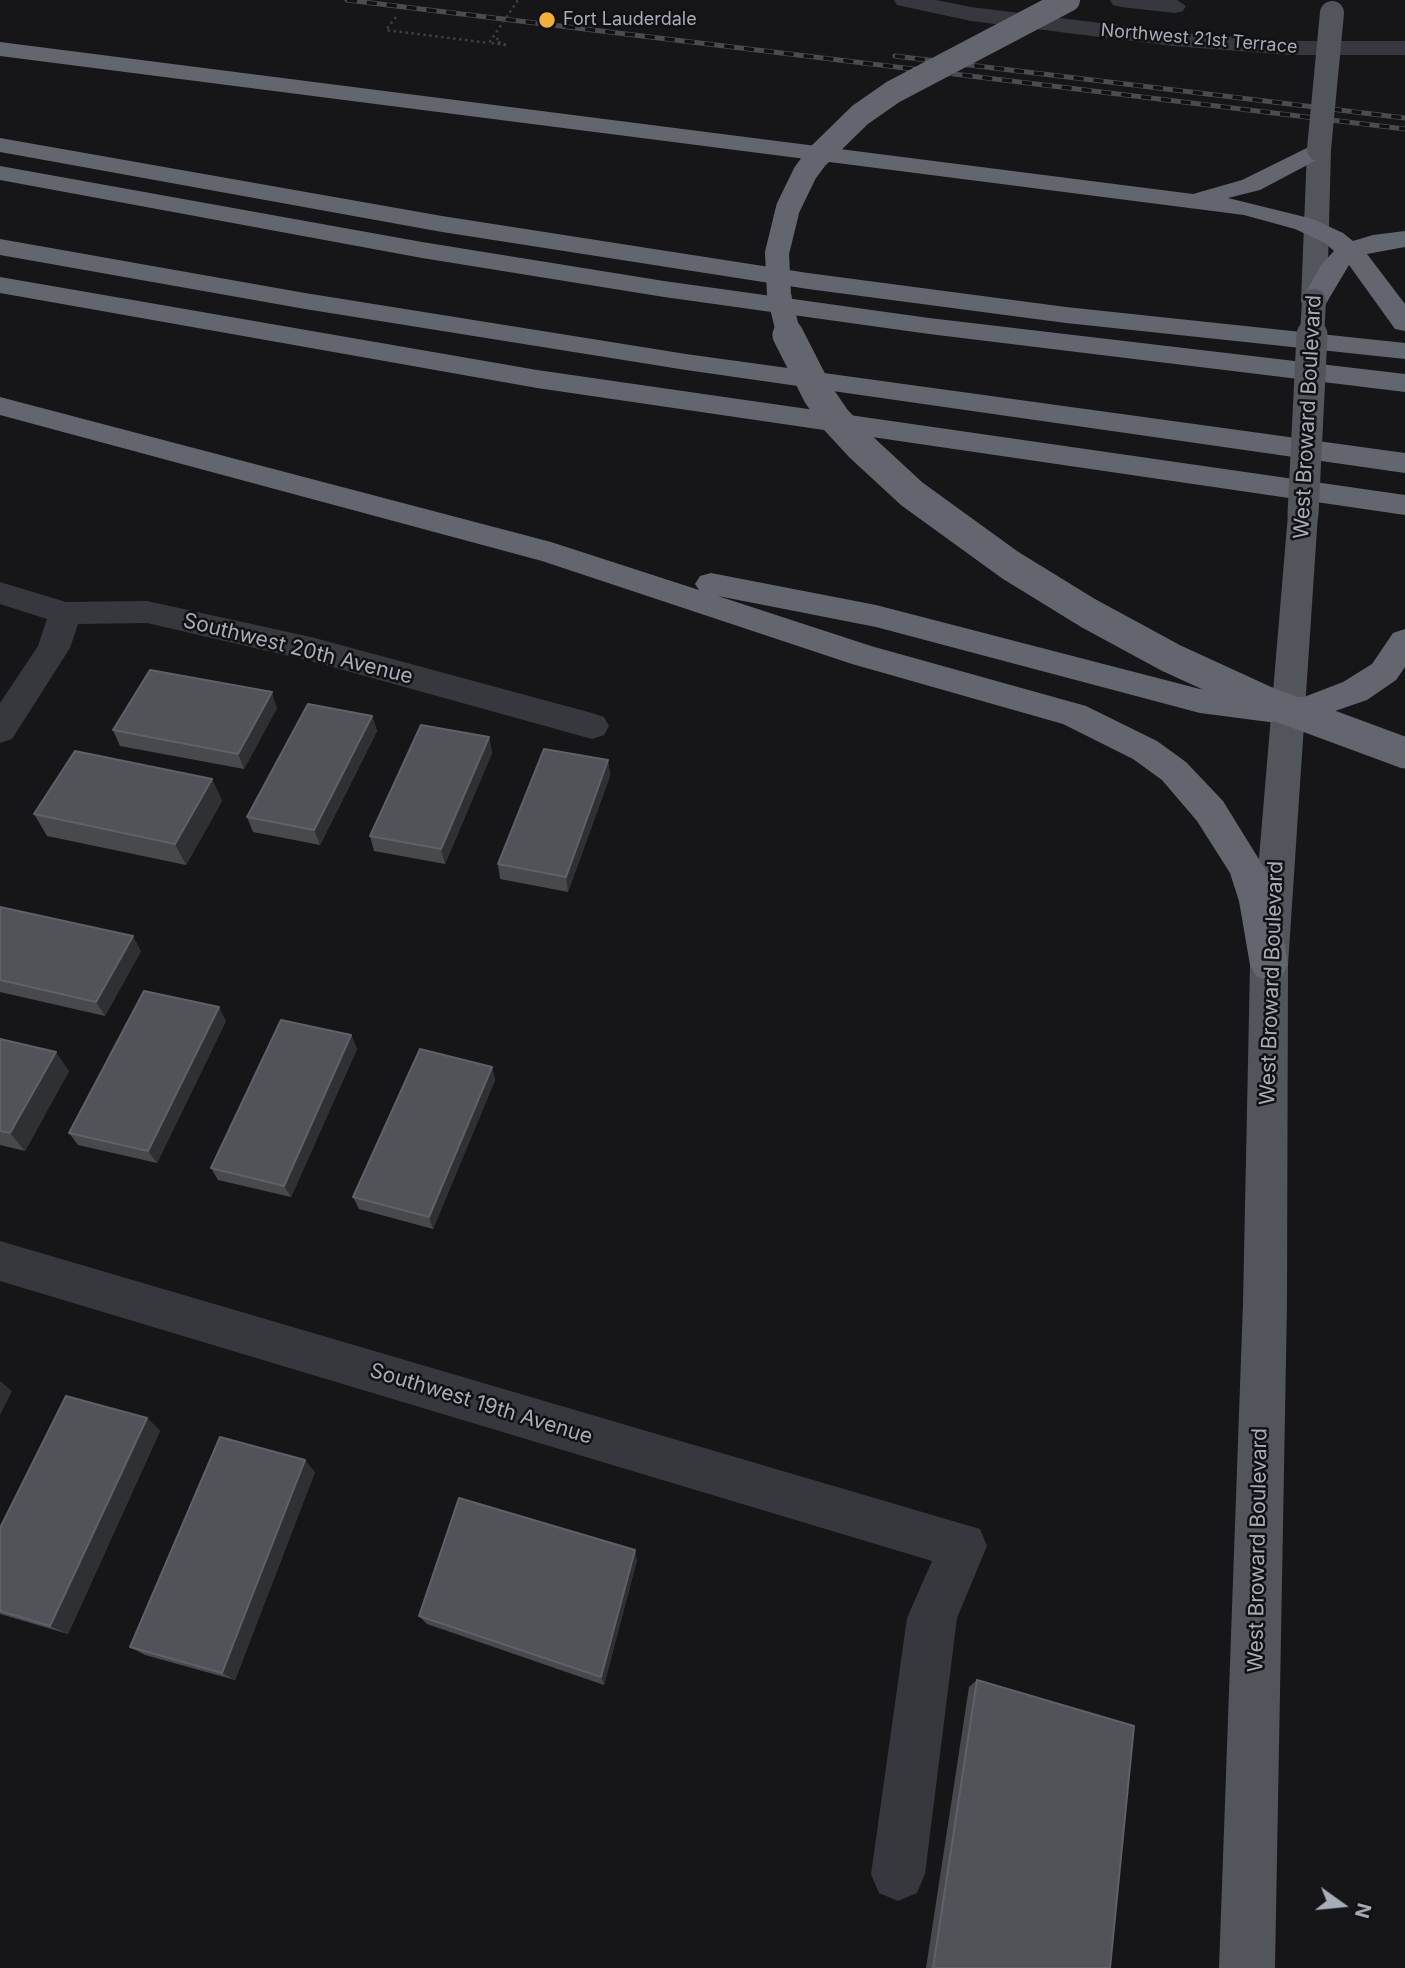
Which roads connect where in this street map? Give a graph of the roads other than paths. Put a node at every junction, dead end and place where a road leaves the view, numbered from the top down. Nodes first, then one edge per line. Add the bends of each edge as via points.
1 (905, 0) edge
2 (1068, 0) edge
3 (1121, 0) edge
4 (1175, 6) dead end
5 (1333, 6) edge
6 (996, 8) edge
7 (0, 36) edge
8 (1405, 48) edge
9 (0, 49) edge
10 (252, 79) junction
11 (0, 145) edge
12 (1319, 149) junction
13 (0, 173) edge
14 (1191, 200) junction
15 (1405, 239) edge
16 (1315, 240) junction
17 (0, 247) edge
18 (1350, 253) junction
19 (0, 285) edge
20 (1314, 301) junction
21 (1405, 323) edge
22 (1405, 351) edge
23 (1405, 383) edge
24 (0, 405) edge
25 (1405, 463) edge
26 (1405, 505) edge
27 (551, 553) junction
28 (0, 593) edge
29 (65, 613) junction
30 (1405, 642) edge
31 (1287, 711) junction
32 (592, 726) dead end
33 (0, 730) edge
34 (1405, 753) edge
35 (1269, 965) junction
36 (0, 1261) edge
37 (898, 1874) dead end
38 (1247, 1968) edge

1 - 6 street, Northwest 21st Terrace
2 - 34 highway, bridge via 878,102 829,143 804,173 780,231 776,272 783,317 796,354 824,402 860,446 912,494 1010,565 1171,657 1268,702
3 - 4 street
5 - 12 main road, West Broward Boulevard, bridge
6 - 8 street, Northwest 21st Terrace via 1251,46
7 - 10 highway
9 - 10 highway
10 - 14 highway
11 - 22 highway via 429,222 808,281 1066,315
12 - 14 highway via 1251,184
12 - 16 main road, West Broward Boulevard
13 - 23 highway via 664,289 929,327
14 - 16 highway via 1262,212
15 - 18 highway via 1373,243
16 - 18 highway
16 - 20 main road, West Broward Boulevard
17 - 25 highway via 686,362
18 - 20 highway via 1334,265
18 - 21 highway
19 - 26 highway via 562,383
20 - 31 main road, West Broward Boulevard, bridge via 1299,583
24 - 27 highway
27 - 31 highway via 876,616 1200,701
27 - 35 highway via 864,656 1043,704 1145,750 1174,771 1210,811 1247,869 1258,901
28 - 29 street, Southwest 20th Avenue
29 - 32 street, Southwest 20th Avenue via 146,612 311,649
29 - 33 street via 54,648
30 - 31 highway via 1391,664 1369,683 1333,701
31 - 35 main road, West Broward Boulevard
35 - 38 main road, West Broward Boulevard
36 - 37 street, Southwest 19th Avenue via 963,1546 932,1618

